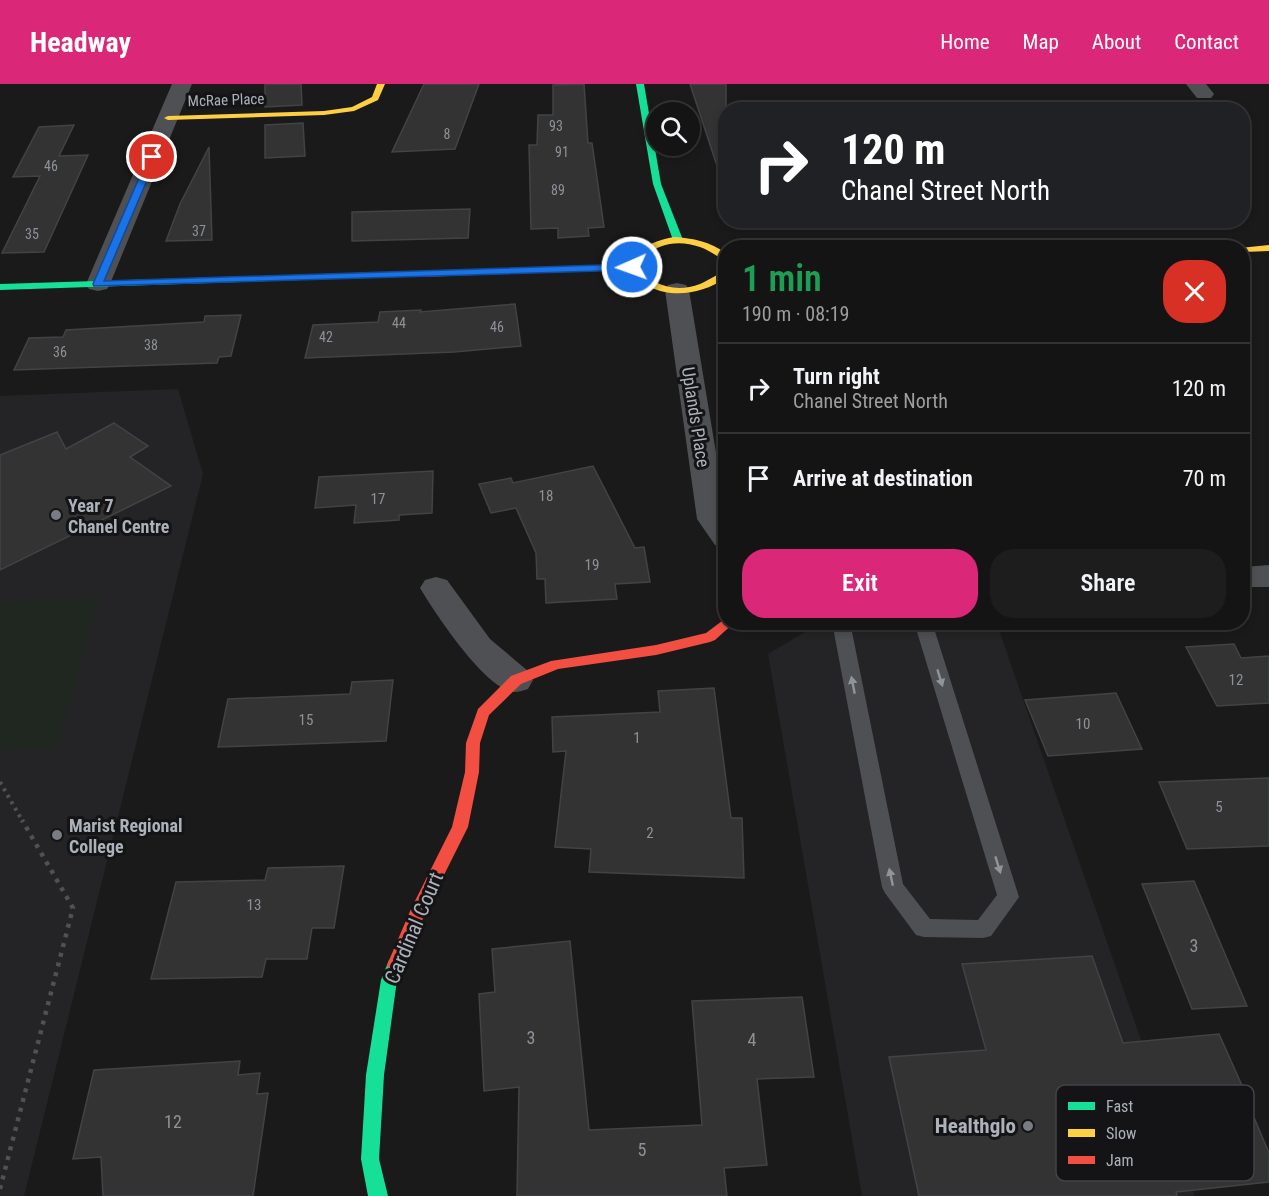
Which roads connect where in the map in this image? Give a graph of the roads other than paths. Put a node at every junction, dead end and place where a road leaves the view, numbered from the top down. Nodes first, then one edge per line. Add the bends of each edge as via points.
1 (182, 84) edge
2 (381, 84) edge
3 (640, 84) edge
4 (168, 118) junction
5 (678, 240) junction
6 (1269, 248) edge
7 (1250, 249) edge
8 (718, 251) edge
9 (632, 267) junction
10 (718, 281) edge
11 (98, 284) junction
12 (0, 287) edge
13 (677, 290) junction
14 (718, 527) edge
15 (1269, 576) edge
16 (1250, 577) edge
17 (436, 588) dead end
18 (719, 630) edge
19 (843, 630) edge
20 (925, 630) edge
21 (516, 680) junction
22 (378, 1196) edge

1 - 4 street
2 - 4 street, McRae Place via 375,98 354,109
3 - 5 street via 665,214
4 - 11 street
5 - 8 street via 705,244
5 - 9 street via 649,245 633,259
6 - 7 street
9 - 11 street
9 - 13 street via 641,280
10 - 13 street via 706,287
11 - 12 street
13 - 14 street, Uplands Place via 712,519
15 - 16 street
17 - 21 street via 478,646
18 - 21 street, Cardinal Court via 710,637 656,650 556,664
20 -> 19 lane via 1008,897 983,929 924,928 893,887
21 - 22 street, Cardinal Court via 483,713 473,743 472,772 460,827 389,980 375,1075 370,1159

